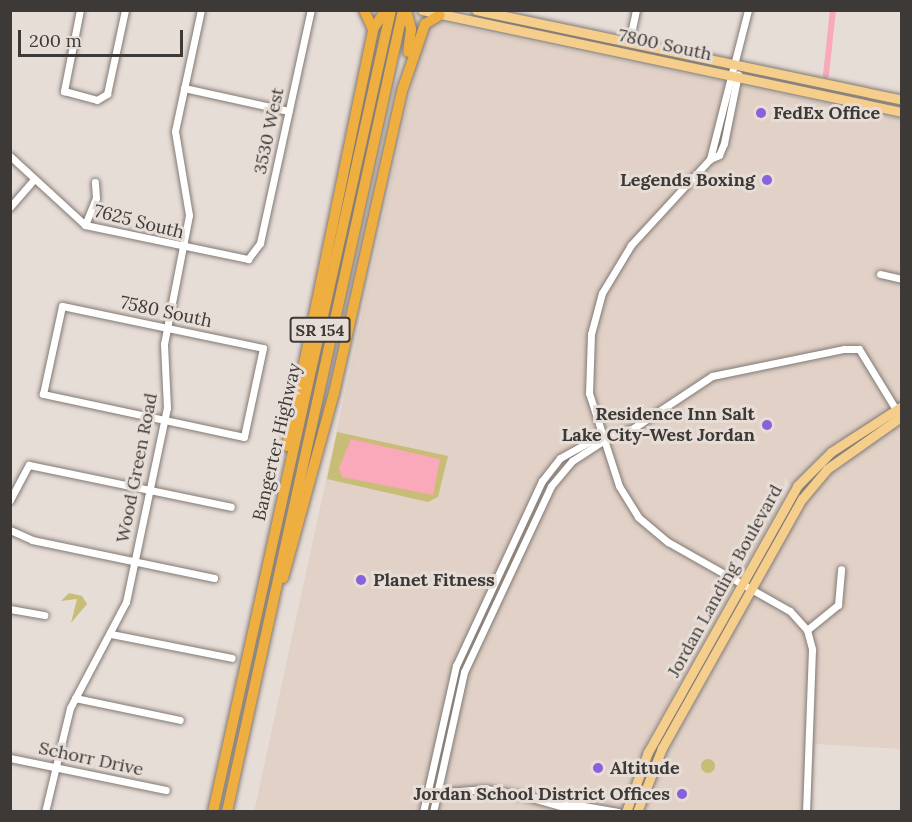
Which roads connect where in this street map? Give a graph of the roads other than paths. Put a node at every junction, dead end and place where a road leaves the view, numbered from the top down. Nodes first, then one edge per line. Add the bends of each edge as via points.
1 (80, 10) edge
2 (125, 10) edge
3 (201, 10) edge
4 (311, 10) edge
5 (364, 10) edge
6 (386, 10) edge
7 (391, 10) edge
8 (405, 10) edge
9 (422, 10) edge
10 (476, 10) edge
11 (636, 10) edge
12 (748, 10) edge
13 (441, 15) junction
14 (374, 29) junction
15 (628, 43) junction
16 (737, 66) junction
17 (735, 77) junction
18 (184, 88) junction
19 (403, 88) junction
20 (868, 93) junction
21 (824, 95) junction
22 (902, 100) edge
23 (289, 111) junction
24 (902, 111) edge
25 (10, 156) edge
26 (34, 179) junction
27 (95, 182) dead end
28 (10, 207) edge
29 (85, 225) junction
30 (184, 248) junction
31 (254, 256) joint
32 (880, 274) dead end
33 (902, 279) edge
34 (167, 329) junction
35 (900, 412) edge
36 (165, 418) junction
37 (603, 441) junction
38 (149, 490) junction
39 (10, 500) edge
40 (231, 507) dead end
41 (279, 509) junction
42 (10, 530) edge
43 (135, 562) junction
44 (841, 569) dead end
45 (214, 578) dead end
46 (742, 584) junction
47 (751, 589) junction
48 (273, 599) junction
49 (10, 609) edge
50 (44, 615) dead end
51 (807, 630) junction
52 (111, 634) junction
53 (232, 658) dead end
54 (75, 698) junction
55 (180, 720) dead end
56 (10, 758) edge
57 (55, 767) junction
58 (235, 774) junction
59 (166, 790) dead end
60 (427, 791) junction
61 (437, 794) junction
62 (528, 796) junction
63 (45, 812) edge
64 (213, 812) edge
65 (227, 812) edge
66 (232, 812) edge
67 (423, 812) edge
68 (433, 812) edge
69 (581, 812) edge
70 (618, 812) edge
71 (626, 812) edge
72 (637, 812) edge
73 (806, 812) edge

1 - 2 street via 64,91 105,100
3 - 18 street, Wood Green Road
4 - 23 street, 3530 West
5 - 14 highway
6 - 14 highway
7 - 41 highway, Bangerter Highway / SR 154
8 - 19 highway via 411,35
8 - 48 highway, Bangerter Highway / SR 154
9 - 13 main road, 7800 South
10 - 15 main road, 7800 South
11 - 15 street
12 - 16 street
13 - 17 main road, 7800 South
13 - 19 highway via 425,24
14 - 41 highway via 290,424
15 - 16 main road, 7800 South
16 - 17 street
16 - 20 main road, 7800 South
17 - 21 main road, 7800 South
17 - 37 street via 710,159 631,245 602,293 588,366 592,413
18 - 23 street
18 - 30 street, Wood Green Road via 175,145 189,215
19 - 48 highway via 316,465 293,550
20 - 21 main road
20 - 22 main road, 7800 South
21 - 24 main road, 7800 South
23 - 31 street, 3530 West
25 - 26 street, 7625 South
26 - 28 street
26 - 29 street, 7625 South
27 - 29 street via 96,198
29 - 30 street, 7625 South
30 - 31 street, 7625 South via 240,261
30 - 34 street, Wood Green Road
32 - 33 street
34 - 36 street, Wood Green Road
34 - 36 street, 7580 South via 263,348 244,437
34 - 36 street, 7580 South via 62,306 43,394
35 - 37 street via 859,349 844,350 712,376 640,424
35 - 46 main road, Jordan Landing Boulevard via 807,474
35 - 47 main road, Jordan Landing Boulevard via 814,483
36 - 38 street, Wood Green Road
37 - 46 street via 619,486 650,530
37 - 60 street via 569,452 542,481 456,666
37 - 61 street via 562,470 464,672
38 - 39 street via 29,465
38 - 40 street
38 - 43 street, Wood Green Road
41 - 64 highway, Bangerter Highway / SR 154
42 - 43 street via 32,540
43 - 45 street
43 - 52 street, Wood Green Road via 126,602
44 - 51 street via 838,605
46 - 47 street
46 - 71 main road, Jordan Landing Boulevard via 648,752
47 - 51 street via 794,613
47 - 72 main road, Jordan Landing Boulevard via 662,748
48 - 58 highway, Bangerter Highway / SR 154
49 - 50 street
51 - 73 street via 812,650
52 - 53 street
52 - 54 street, Wood Green Road
54 - 55 street
54 - 57 street, Wood Green Road
56 - 57 street, Schorr Drive
57 - 59 street, Schorr Drive
57 - 63 street, Wood Green Road
58 - 65 highway, Bangerter Highway / SR 154
58 - 66 highway
60 - 61 street
60 - 67 street
61 - 62 street via 486,789
61 - 68 street
62 - 69 street
62 - 70 street

